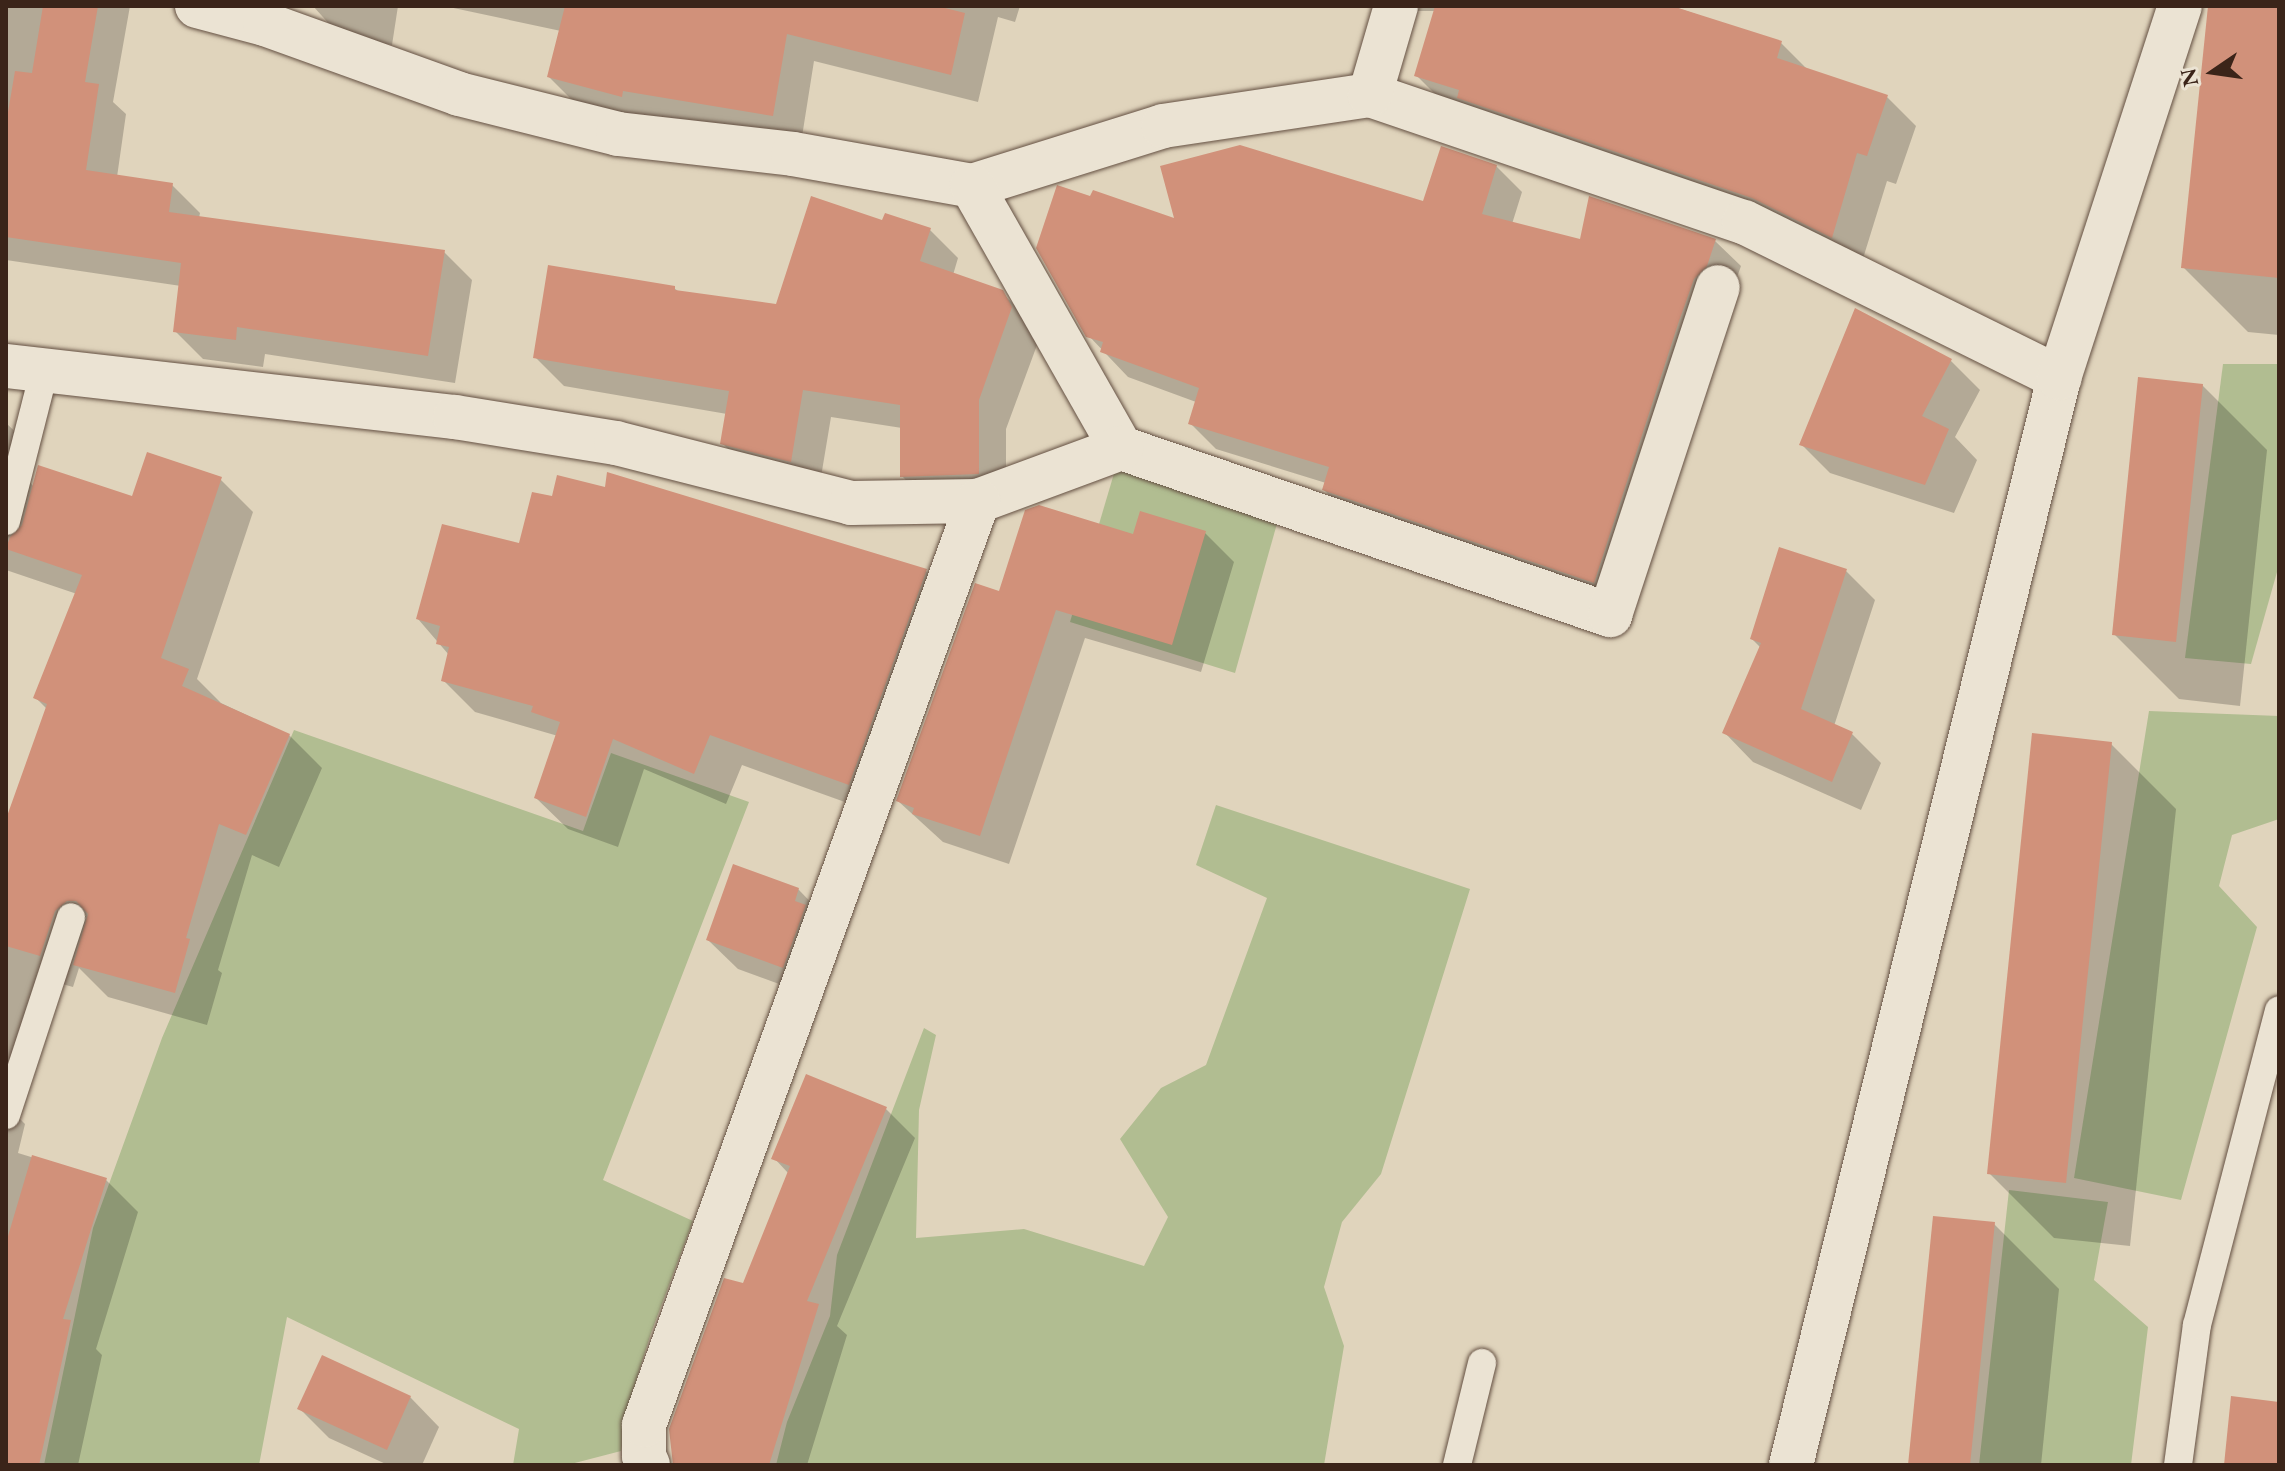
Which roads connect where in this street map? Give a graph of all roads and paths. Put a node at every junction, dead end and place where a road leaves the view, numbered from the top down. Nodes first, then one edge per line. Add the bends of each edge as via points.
1 (197, 6) edge
2 (1396, 6) edge
3 (2180, 6) edge
4 (267, 15) edge
5 (1370, 95) junction
6 (972, 186) junction
7 (1718, 287) dead end
8 (25, 369) edge
9 (2059, 378) junction
10 (1121, 448) junction
11 (978, 501) junction
12 (6, 521) edge
13 (71, 917) dead end
14 (2279, 1011) edge
15 (6, 1115) edge
16 (1482, 1363) dead end
17 (633, 1462) edge
18 (1457, 1465) edge
19 (1791, 1465) edge
20 (2178, 1465) edge

1 - 4 street
2 - 5 street
3 - 9 street
4 - 6 street via 459,94 618,134 793,154
5 - 6 street via 1163,126
5 - 9 street via 1744,222
6 - 10 street
7 - 10 street via 1610,615
8 - 11 street via 455,417 586,438 851,503
8 - 12 lane
9 - 19 street
10 - 11 street
11 - 17 street
13 - 15 lane
14 - 20 lane via 2197,1325
16 - 18 lane

